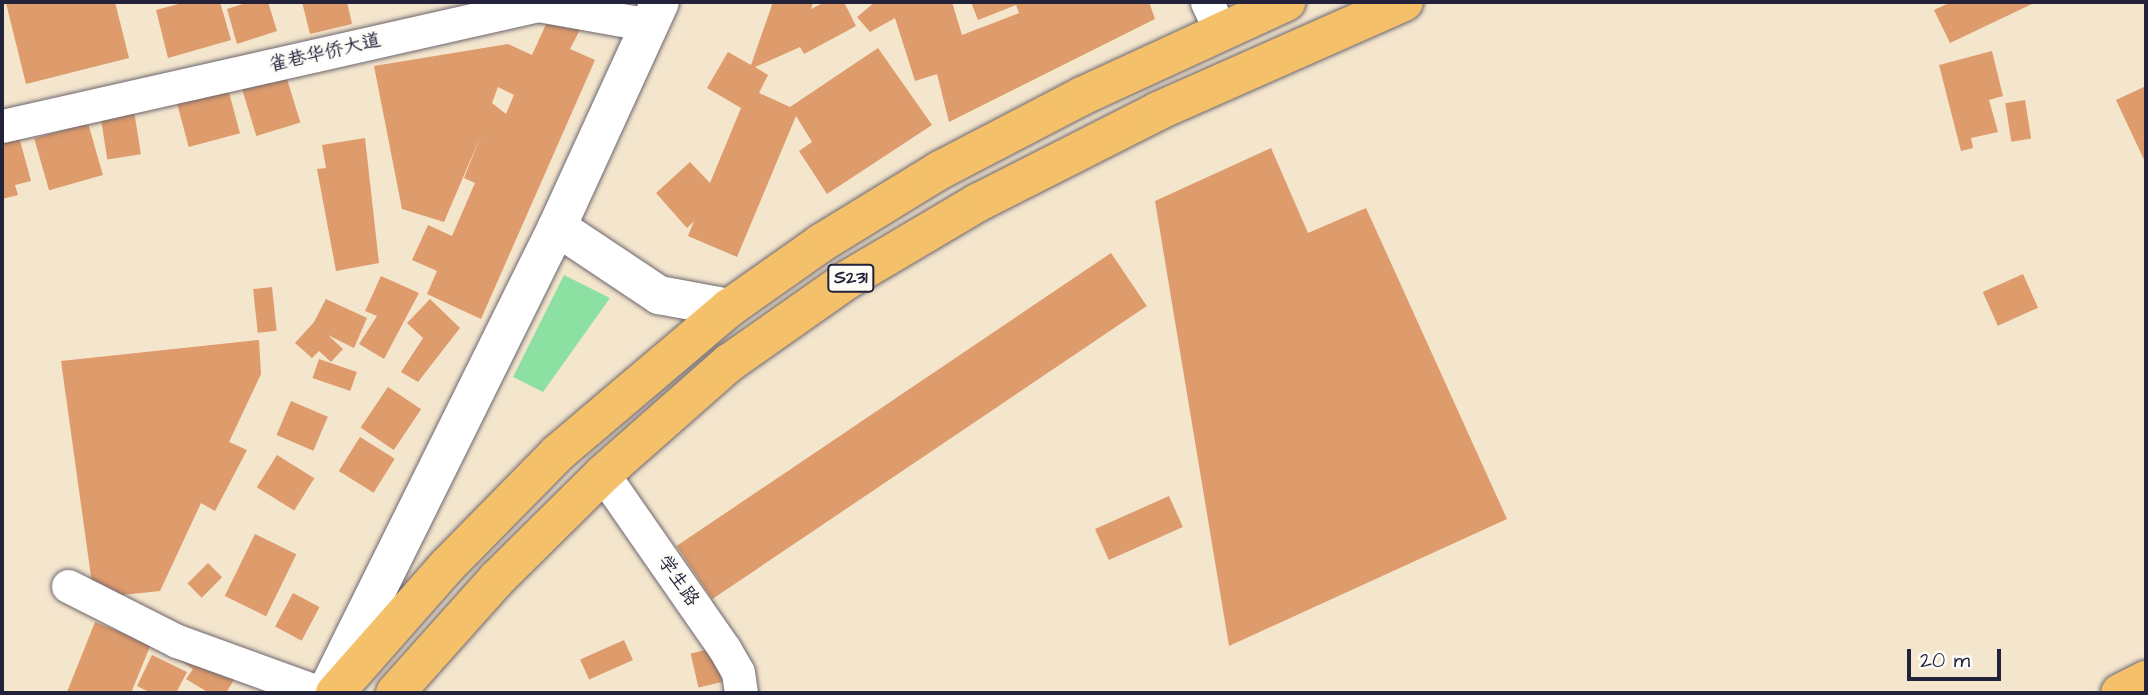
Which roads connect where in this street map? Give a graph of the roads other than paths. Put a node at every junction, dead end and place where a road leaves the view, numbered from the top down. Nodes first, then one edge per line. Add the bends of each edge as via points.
1 (1286, 2) edge
2 (1404, 2) edge
3 (655, 13) edge
4 (1214, 17) edge
5 (2, 126) edge
6 (557, 227) junction
7 (729, 308) junction
8 (603, 474) junction
9 (68, 586) dead end
10 (2146, 680) edge
11 (321, 693) edge
12 (326, 693) edge
13 (335, 693) edge
14 (395, 693) edge
15 (741, 693) edge
16 (2120, 693) edge

1 - 4 main road, S231
2 - 8 main road, S231 via 1158,111 979,202 847,280 729,363
3 - 5 street, 雀巷华侨大道 via 538,5
3 - 6 street
4 - 7 main road, S231 via 1082,96 940,170 821,243
6 - 7 street via 659,295
6 - 12 street
7 - 13 main road, S231 via 558,453 446,567
8 - 14 main road, S231 via 497,579
8 - 15 street, 学生路 via 724,648 738,672
9 - 11 street via 177,641
10 - 16 main road

